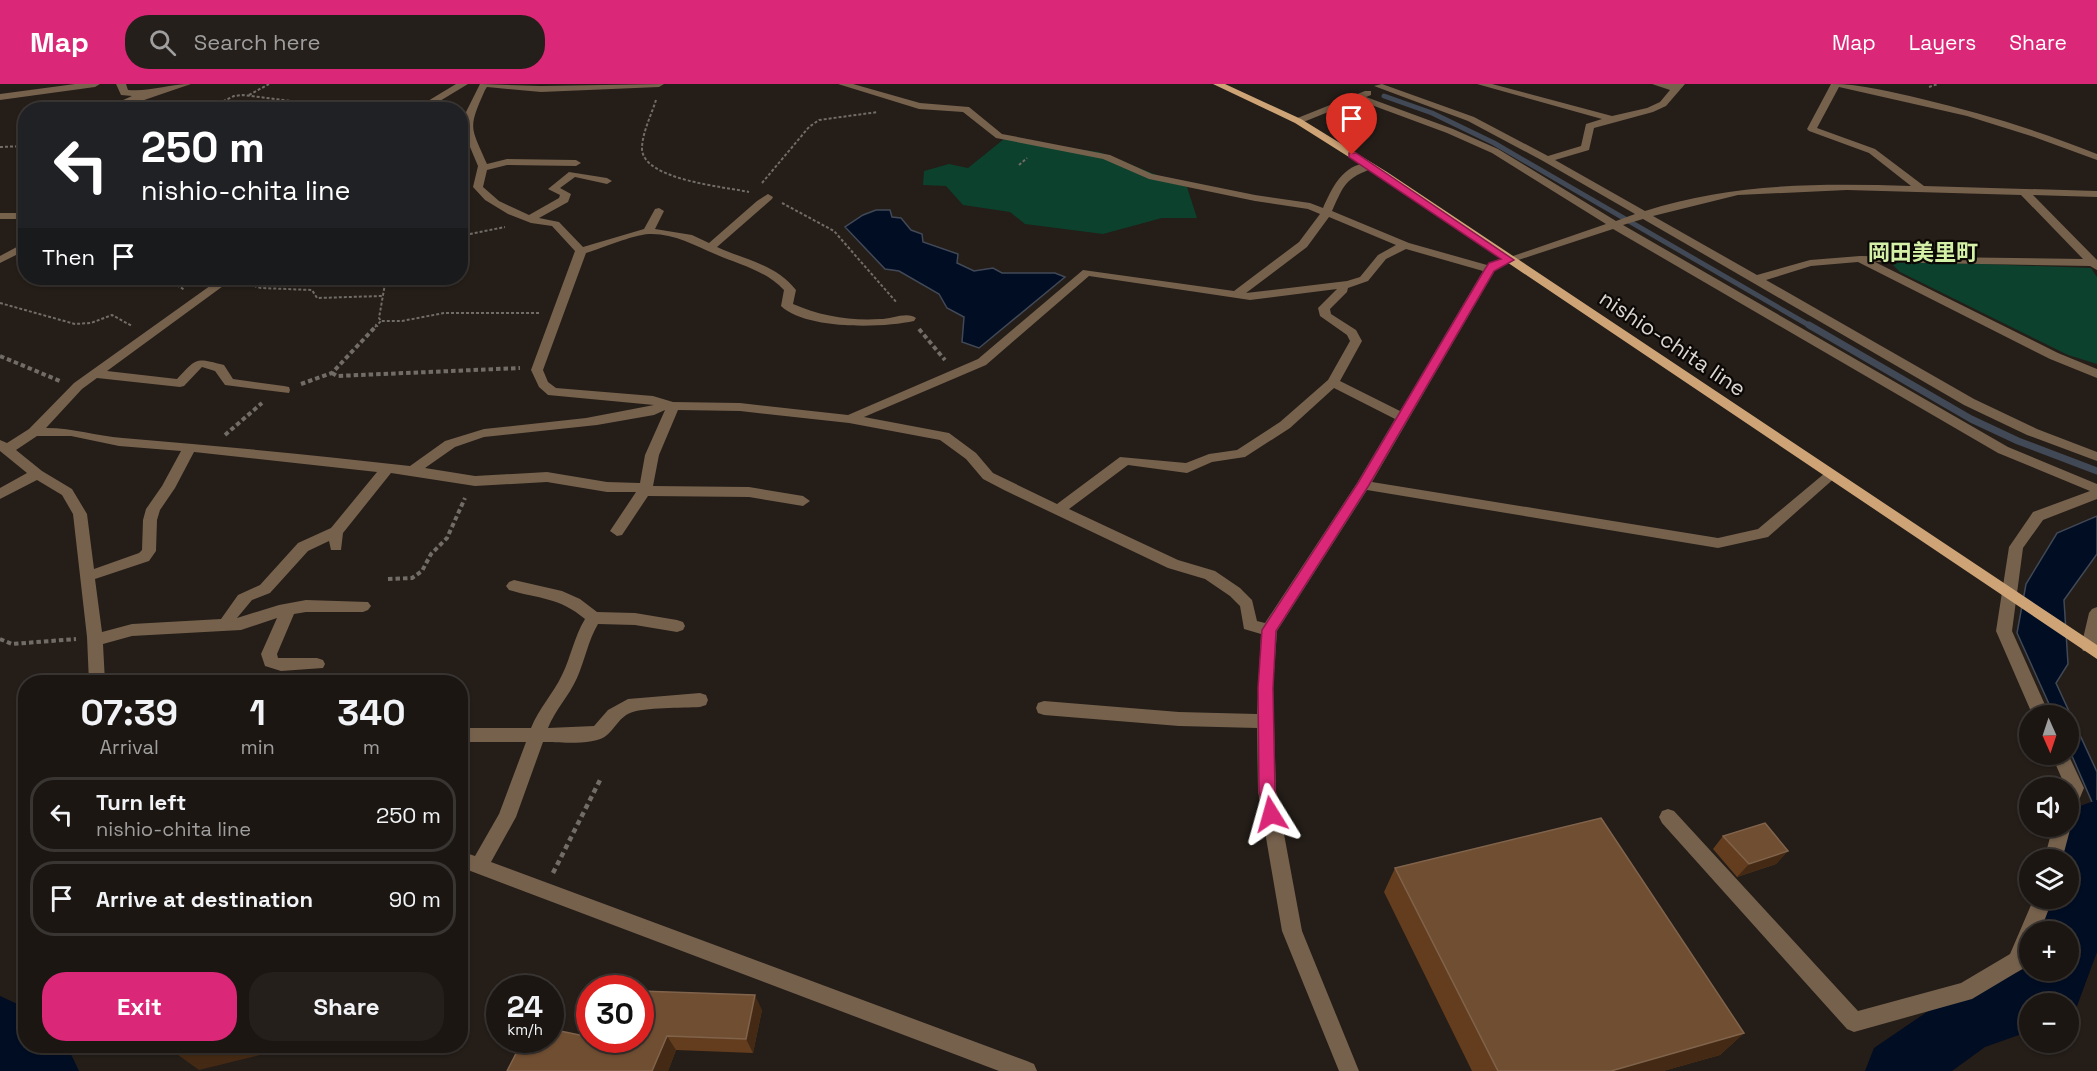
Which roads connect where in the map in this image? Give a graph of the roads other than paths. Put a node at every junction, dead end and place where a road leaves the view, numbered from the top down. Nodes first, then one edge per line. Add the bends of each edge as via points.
1 (95, 84) edge
2 (121, 84) edge
3 (186, 84) edge
4 (463, 84) edge
5 (485, 84) edge
6 (659, 84) edge
7 (843, 84) edge
8 (1218, 84) edge
9 (1482, 84) edge
10 (1657, 84) edge
11 (1838, 84) edge
12 (1379, 86) edge
13 (1678, 86) edge
14 (144, 95) junction
15 (0, 97) edge
16 (1363, 97) junction
17 (126, 102) edge
18 (427, 102) edge
19 (468, 118) edge
20 (1612, 119) junction
21 (1298, 121) junction
22 (468, 131) edge
23 (2097, 157) edge
24 (1547, 159) junction
25 (576, 163) dead end
26 (1370, 166) junction
27 (482, 168) junction
28 (607, 181) dead end
29 (1920, 188) junction
30 (2024, 192) junction
31 (2097, 194) edge
32 (768, 197) road end
33 (659, 211) dead end
34 (1324, 212) junction
35 (0, 216) edge
36 (18, 216) edge
37 (1641, 216) junction
38 (532, 220) junction
39 (1618, 223) junction
40 (648, 231) junction
41 (1405, 245) junction
42 (709, 248) junction
43 (18, 250) edge
44 (581, 250) junction
45 (1860, 259) junction
46 (0, 260) edge
47 (1509, 260) junction
48 (2096, 264) edge
49 (1490, 269) junction
50 (1757, 279) junction
51 (1346, 284) junction
52 (217, 285) edge
53 (1237, 294) junction
54 (1339, 303) dead end
55 (910, 318) road end
56 (95, 374) junction
57 (2097, 374) edge
58 (1333, 382) junction
59 (284, 390) dead end
60 (668, 406) junction
61 (1402, 417) junction
62 (849, 420) junction
63 (34, 432) junction
64 (4, 446) edge
65 (189, 448) junction
66 (2097, 457) edge
67 (388, 468) junction
68 (413, 471) junction
69 (37, 474) junction
70 (1830, 476) junction
71 (1363, 485) junction
72 (2097, 489) edge
73 (645, 490) junction
74 (0, 494) edge
75 (2097, 494) edge
76 (803, 501) dead end
77 (1059, 510) junction
78 (617, 531) dead end
79 (89, 576) junction
80 (514, 586) dead end
81 (2009, 595) junction
82 (363, 606) dead end
83 (288, 609) junction
84 (2097, 613) edge
85 (594, 618) junction
86 (225, 626) junction
87 (677, 626) dead end
88 (1269, 630) junction
89 (95, 639) junction
90 (2091, 649) edge
91 (317, 664) dead end
92 (97, 675) edge
93 (700, 700) dead end
94 (2037, 705) edge
95 (1044, 708) dead end
96 (1266, 721) junction
97 (538, 733) junction
98 (468, 735) edge
99 (1668, 817) dead end
100 (470, 863) edge
101 (2019, 957) edge
102 (1027, 1071) edge
103 (1349, 1071) edge

1 - 15 street
2 - 14 street via 124,93
3 - 14 street
4 - 18 street
5 - 6 street via 541,89
5 - 19 street
7 - 34 street via 919,106 966,110 999,136 1106,157 1149,176 1310,206
8 - 21 main road, nishio-chita line
9 - 20 street
10 - 13 street
11 - 23 street via 2003,124
11 - 29 street via 1812,129 1872,151
12 - 16 street
12 - 24 street via 1471,119
13 - 20 street via 1663,104
14 - 17 street
16 - 21 street
16 - 39 street via 1495,151
20 - 24 street via 1589,126 1586,148
21 - 26 main road, nishio-chita line
22 - 27 street
24 - 37 street
25 - 27 street via 507,162
26 - 34 street via 1345,176
26 - 47 main road, nishio-chita line
27 - 38 street via 478,187 482,194
28 - 38 street via 573,174 553,189 566,194 564,200
29 - 30 street
29 - 37 street via 1761,190 1695,200
30 - 31 street
30 - 48 street
32 - 42 street
33 - 40 street
34 - 41 street
34 - 53 street via 1319,225 1281,263
35 - 36 street
37 - 39 street
37 - 50 street
38 - 44 street via 558,226
39 - 47 street
39 - 72 street via 2002,450
40 - 42 street via 688,237
40 - 44 street
41 - 49 street
41 - 51 street via 1382,257 1364,279
42 - 55 street via 756,265 780,279 790,290 787,306 803,315 863,323
43 - 46 street
44 - 60 street via 538,368 543,384 553,392 653,400
45 - 48 street
45 - 50 street via 1810,263
45 - 57 street
47 - 49 street
47 - 70 main road, nishio-chita line
49 - 61 street
50 - 66 street via 1969,402
51 - 53 street via 1250,297
51 - 54 street via 1352,286
51 - 58 street via 1324,308 1326,316 1352,333 1356,341
52 - 56 street
53 - 62 street via 1088,272 982,362
56 - 59 street via 180,383 199,363 220,368 229,382
56 - 63 street via 78,386
58 - 61 street
58 - 77 street via 1285,425 1240,454 1209,458 1186,468 1125,460
60 - 62 street via 740,407
60 - 68 street via 562,426 490,431 456,440
60 - 73 street
61 - 71 street
62 - 77 street via 944,436 971,456 988,476
63 - 64 street
63 - 65 street via 71,432 120,442
64 - 69 street
65 - 67 street
65 - 79 street via 153,509 149,551 144,557
67 - 68 street
67 - 86 street via 336,539 303,547 266,589 244,598
68 - 73 street via 476,481 547,477
69 - 74 street
69 - 79 street via 67,492 80,514
70 - 71 street via 1763,533 1718,543
70 - 81 main road, nishio-chita line
71 - 88 street
73 - 76 street via 749,492
73 - 78 street
75 - 81 street via 2038,516 2016,547
77 - 88 street via 1173,564 1210,575 1247,604 1250,625
79 - 89 street
80 - 85 street via 571,599
81 - 90 main road, nishio-chita line
81 - 94 street via 2004,632
82 - 83 street
83 - 86 street
83 - 91 street via 269,654 271,662
84 - 90 street
85 - 87 street
85 - 97 street via 569,678 544,716
86 - 89 street via 132,630
88 - 96 street
89 - 92 street
93 - 97 street via 628,706 599,732
95 - 96 street via 1179,719
96 - 103 street via 1267,791 1292,931
97 - 98 street
97 - 100 street via 507,817
99 - 101 street via 1854,1022 1965,992
100 - 102 street

